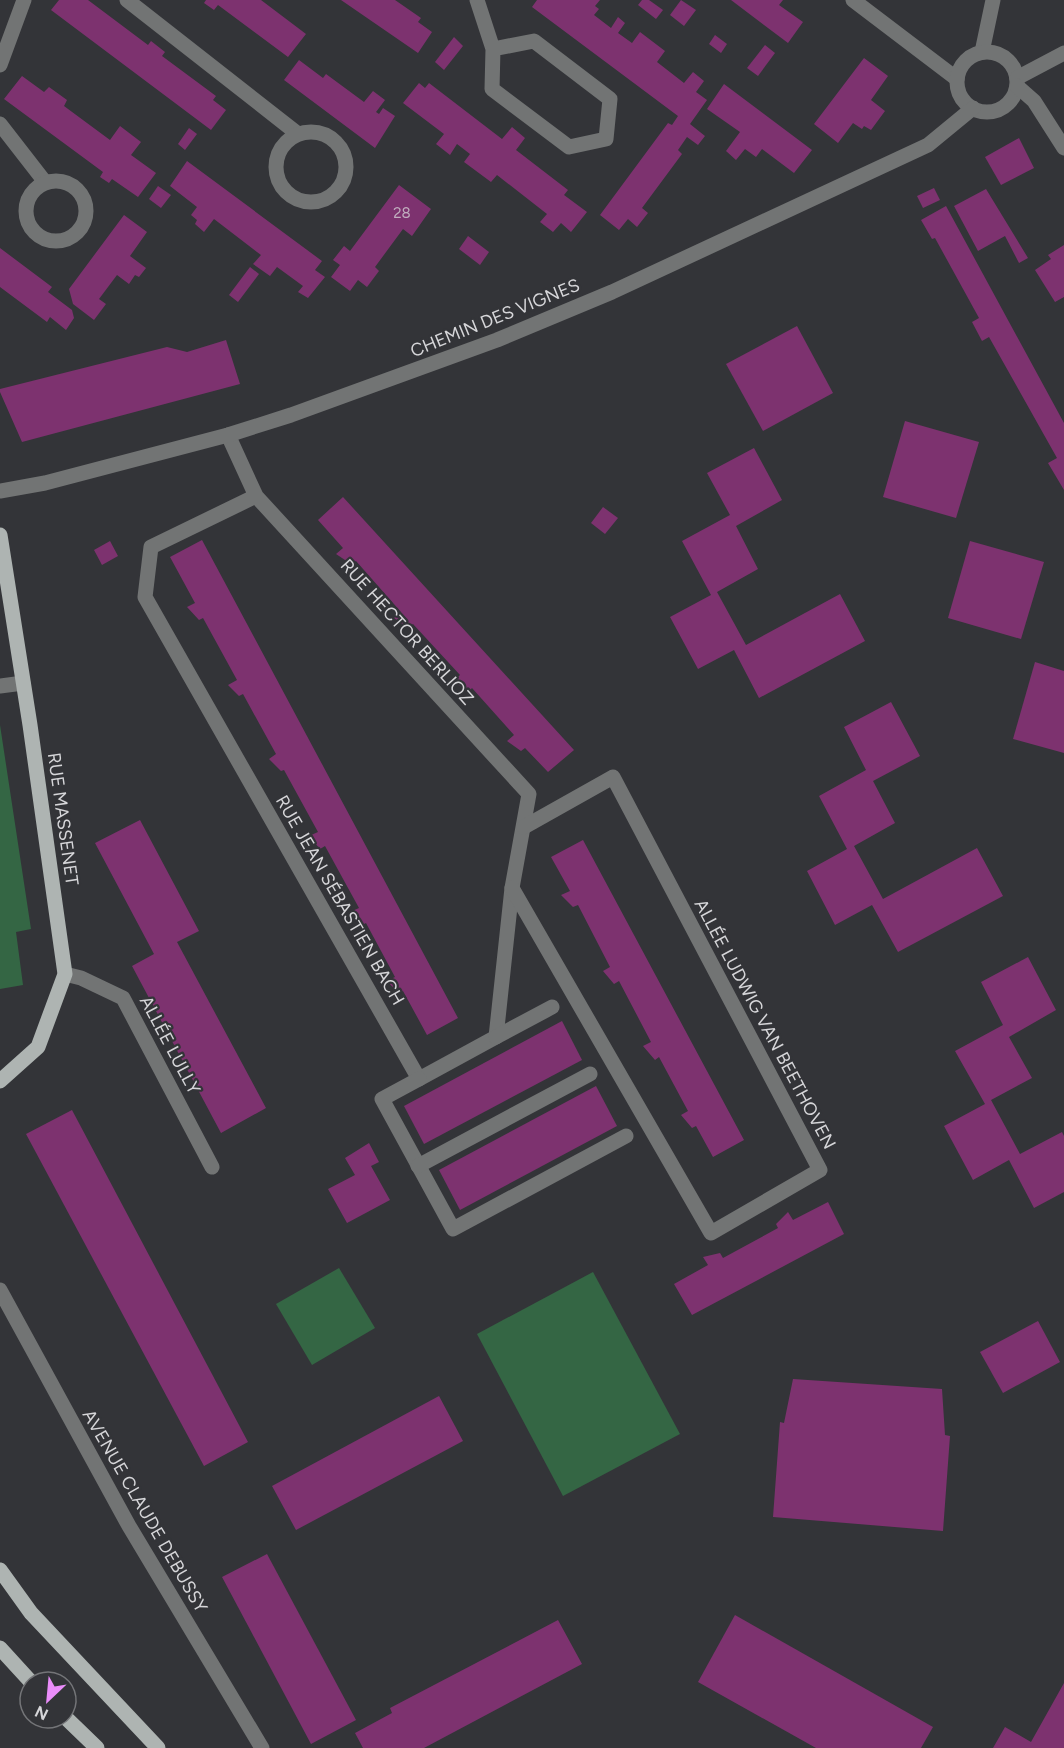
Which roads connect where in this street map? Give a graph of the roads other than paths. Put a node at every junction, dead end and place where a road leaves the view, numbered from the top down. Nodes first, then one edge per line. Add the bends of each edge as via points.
1 (24, 0) edge
2 (127, 0) edge
3 (477, 0) edge
4 (853, 0) edge
5 (993, 0) edge
6 (493, 49) junction
7 (982, 52) junction
8 (1064, 53) edge
9 (0, 66) edge
10 (957, 79) junction
11 (1017, 82) junction
12 (973, 108) junction
13 (0, 124) edge
14 (298, 134) junction
15 (1064, 148) edge
16 (45, 182) junction
17 (228, 435) junction
18 (0, 491) edge
19 (256, 496) junction
20 (0, 540) edge
21 (24, 683) junction
22 (0, 686) edge
23 (525, 827) junction
24 (512, 888) junction
25 (64, 974) junction
26 (552, 1007) dead end
27 (496, 1037) junction
28 (590, 1074) dead end
29 (419, 1079) junction
30 (0, 1081) edge
31 (626, 1136) dead end
32 (418, 1166) junction
33 (212, 1167) dead end
34 (0, 1290) edge
35 (0, 1570) edge
36 (0, 1648) edge
37 (20, 1670) edge
38 (78, 1730) edge
39 (97, 1748) edge
40 (158, 1748) edge
41 (262, 1748) edge

1 - 9 street
2 - 14 street
3 - 6 street
4 - 10 street
5 - 7 street
6 - 6 street via 492,89 569,147 606,139 610,99 534,41
7 - 10 street via 965,61
7 - 11 street via 992,52 1008,61
8 - 11 street
10 - 12 street via 961,95
11 - 12 street via 1011,99 1001,108
11 - 15 street
12 - 17 street, CHEMIN DES VIGNES via 928,145 603,296 456,356
13 - 16 street
14 - 14 street via 280,150 276,161 280,184 297,200 320,202 331,197 345,179 345,156 331,138 309,132
16 - 16 street via 26,203 27,222 48,241 68,239 83,225 86,215 82,195 66,182
17 - 18 street, CHEMIN DES VIGNES
17 - 19 street, RUE HECTOR BERLIOZ
19 - 23 street, RUE HECTOR BERLIOZ via 529,794
19 - 29 street, RUE JEAN SÉBASTIEN BACH via 151,547 145,597
20 - 21 main road, RUE MASSENET
21 - 22 street
21 - 25 main road, RUE MASSENET
23 - 24 street
23 - 24 street, ALLÉE LUDWIG VAN BEETHOVEN via 613,777 820,1170 711,1233
24 - 27 street
25 - 30 main road, RUE MASSENET via 38,1047
25 - 33 street, ALLÉE LULLY via 123,998
26 - 27 street
27 - 29 street
28 - 32 street
29 - 32 street via 382,1099
31 - 32 street via 453,1229
34 - 41 street, AVENUE CLAUDE DEBUSSY via 129,1526
35 - 40 main road via 31,1612
36 - 37 main road
38 - 39 main road

